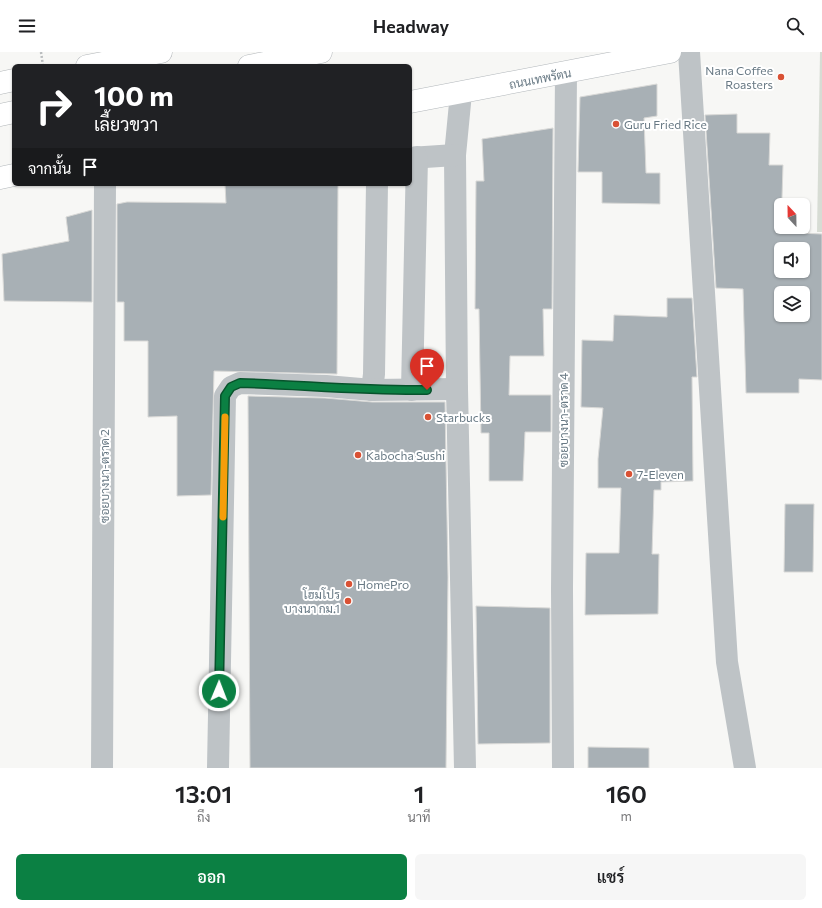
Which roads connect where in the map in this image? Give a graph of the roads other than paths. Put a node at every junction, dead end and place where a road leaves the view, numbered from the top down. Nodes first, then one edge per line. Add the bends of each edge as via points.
1 (161, 52) edge
2 (321, 52) edge
3 (670, 52) edge
4 (689, 52) edge
5 (98, 64) edge
6 (259, 64) edge
7 (566, 73) junction
8 (12, 80) edge
9 (0, 82) edge
10 (461, 93) junction
11 (412, 102) edge
12 (12, 112) edge
13 (0, 115) edge
14 (455, 155) junction
15 (414, 158) edge
16 (12, 175) edge
17 (0, 178) edge
18 (105, 186) edge
19 (377, 186) edge
20 (457, 389) junction
21 (372, 390) junction
22 (412, 390) junction
23 (102, 768) edge
24 (218, 768) edge
25 (465, 768) edge
26 (563, 768) edge
27 (745, 768) edge

1 - 5 main road
2 - 6 main road
3 - 7 main road, ถนนเทพรัตน
4 - 27 street via 727,662
7 - 10 main road, ถนนเทพรัตน
7 - 26 street, ซอยบางนา-ตราด 4
8 - 9 main road
10 - 11 main road, ถนนเทพรัตน
10 - 14 street
12 - 13 main road
14 - 15 street
14 - 20 street
15 - 22 street
16 - 17 main road
18 - 23 street, ซอยบางนา-ตราด 2
19 - 21 street
20 - 22 street
20 - 25 street
21 - 22 street
21 - 24 street via 240,383 231,387 225,396

